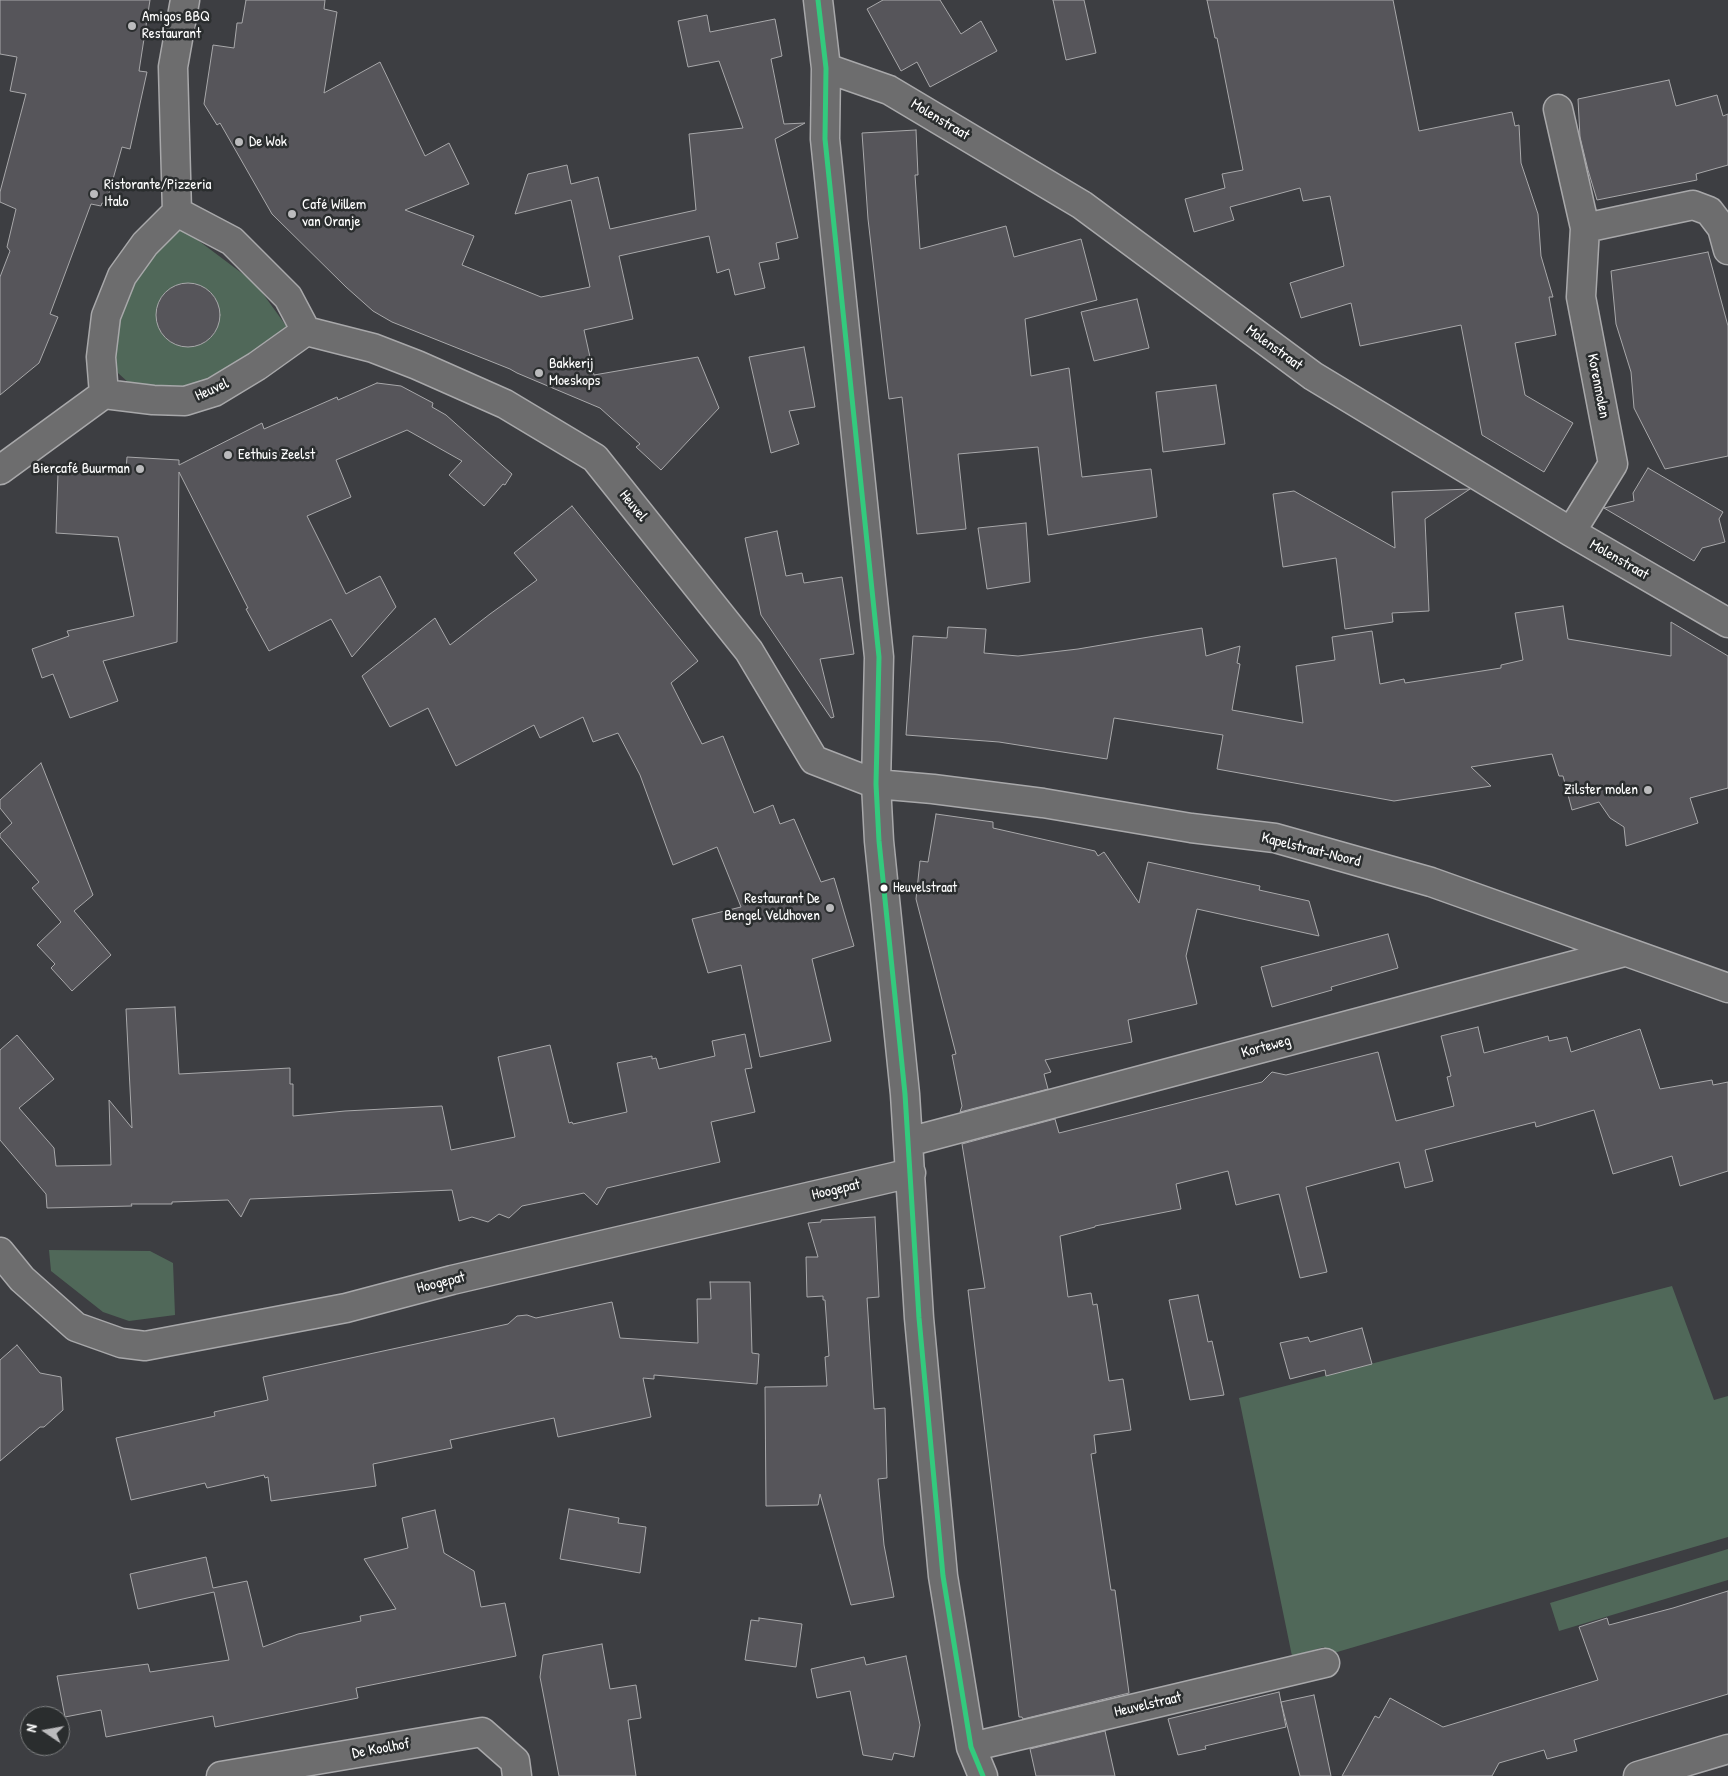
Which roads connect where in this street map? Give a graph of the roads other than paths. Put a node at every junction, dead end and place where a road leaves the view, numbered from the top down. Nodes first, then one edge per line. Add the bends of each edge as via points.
1 (185, 0) edge
2 (818, 0) edge
3 (826, 68) junction
4 (1558, 109) dead end
5 (176, 212) junction
6 (1585, 228) junction
7 (1728, 250) edge
8 (306, 331) junction
9 (104, 394) junction
10 (0, 470) edge
11 (1571, 532) junction
12 (1728, 623) edge
13 (876, 784) junction
14 (1624, 952) junction
15 (1728, 988) edge
16 (908, 1142) junction
17 (911, 1173) junction
18 (0, 1252) edge
19 (1325, 1663) dead end
20 (971, 1748) junction
21 (1728, 1749) edge
22 (221, 1776) edge
23 (518, 1776) edge
24 (983, 1776) edge
25 (1638, 1776) edge

1 - 5 street via 173,67
2 - 3 street
3 - 11 street, Molenstraat via 889,90 1082,205 1314,376
3 - 13 street via 825,139 879,656
4 - 6 street, Korenmolen
5 - 8 street via 232,241 288,297
5 - 9 street via 145,244 122,276 106,316 101,357
6 - 7 street via 1692,205 1709,212 1722,228
6 - 11 street, Korenmolen via 1581,297 1613,464
8 - 9 street, Heuvel via 214,392 185,401
8 - 13 street, Heuvel via 373,348 418,365 505,404 595,458 749,651 814,760
9 - 10 street
11 - 12 street, Molenstraat
13 - 14 street, Kapelstraat-Noord via 933,788 1275,838 1432,882
13 - 16 street via 878,841 906,1094
14 - 15 street, Kapelstraat-Noord
14 - 16 street, Korteweg
16 - 17 street
17 - 18 street, Hoogepat via 452,1280 346,1308 146,1346 121,1343 76,1327 22,1279
17 - 20 street via 919,1318 943,1576
19 - 20 street, Heuvelstraat
20 - 24 street
21 - 25 street
22 - 23 street, De Koolhof via 482,1732 514,1761

